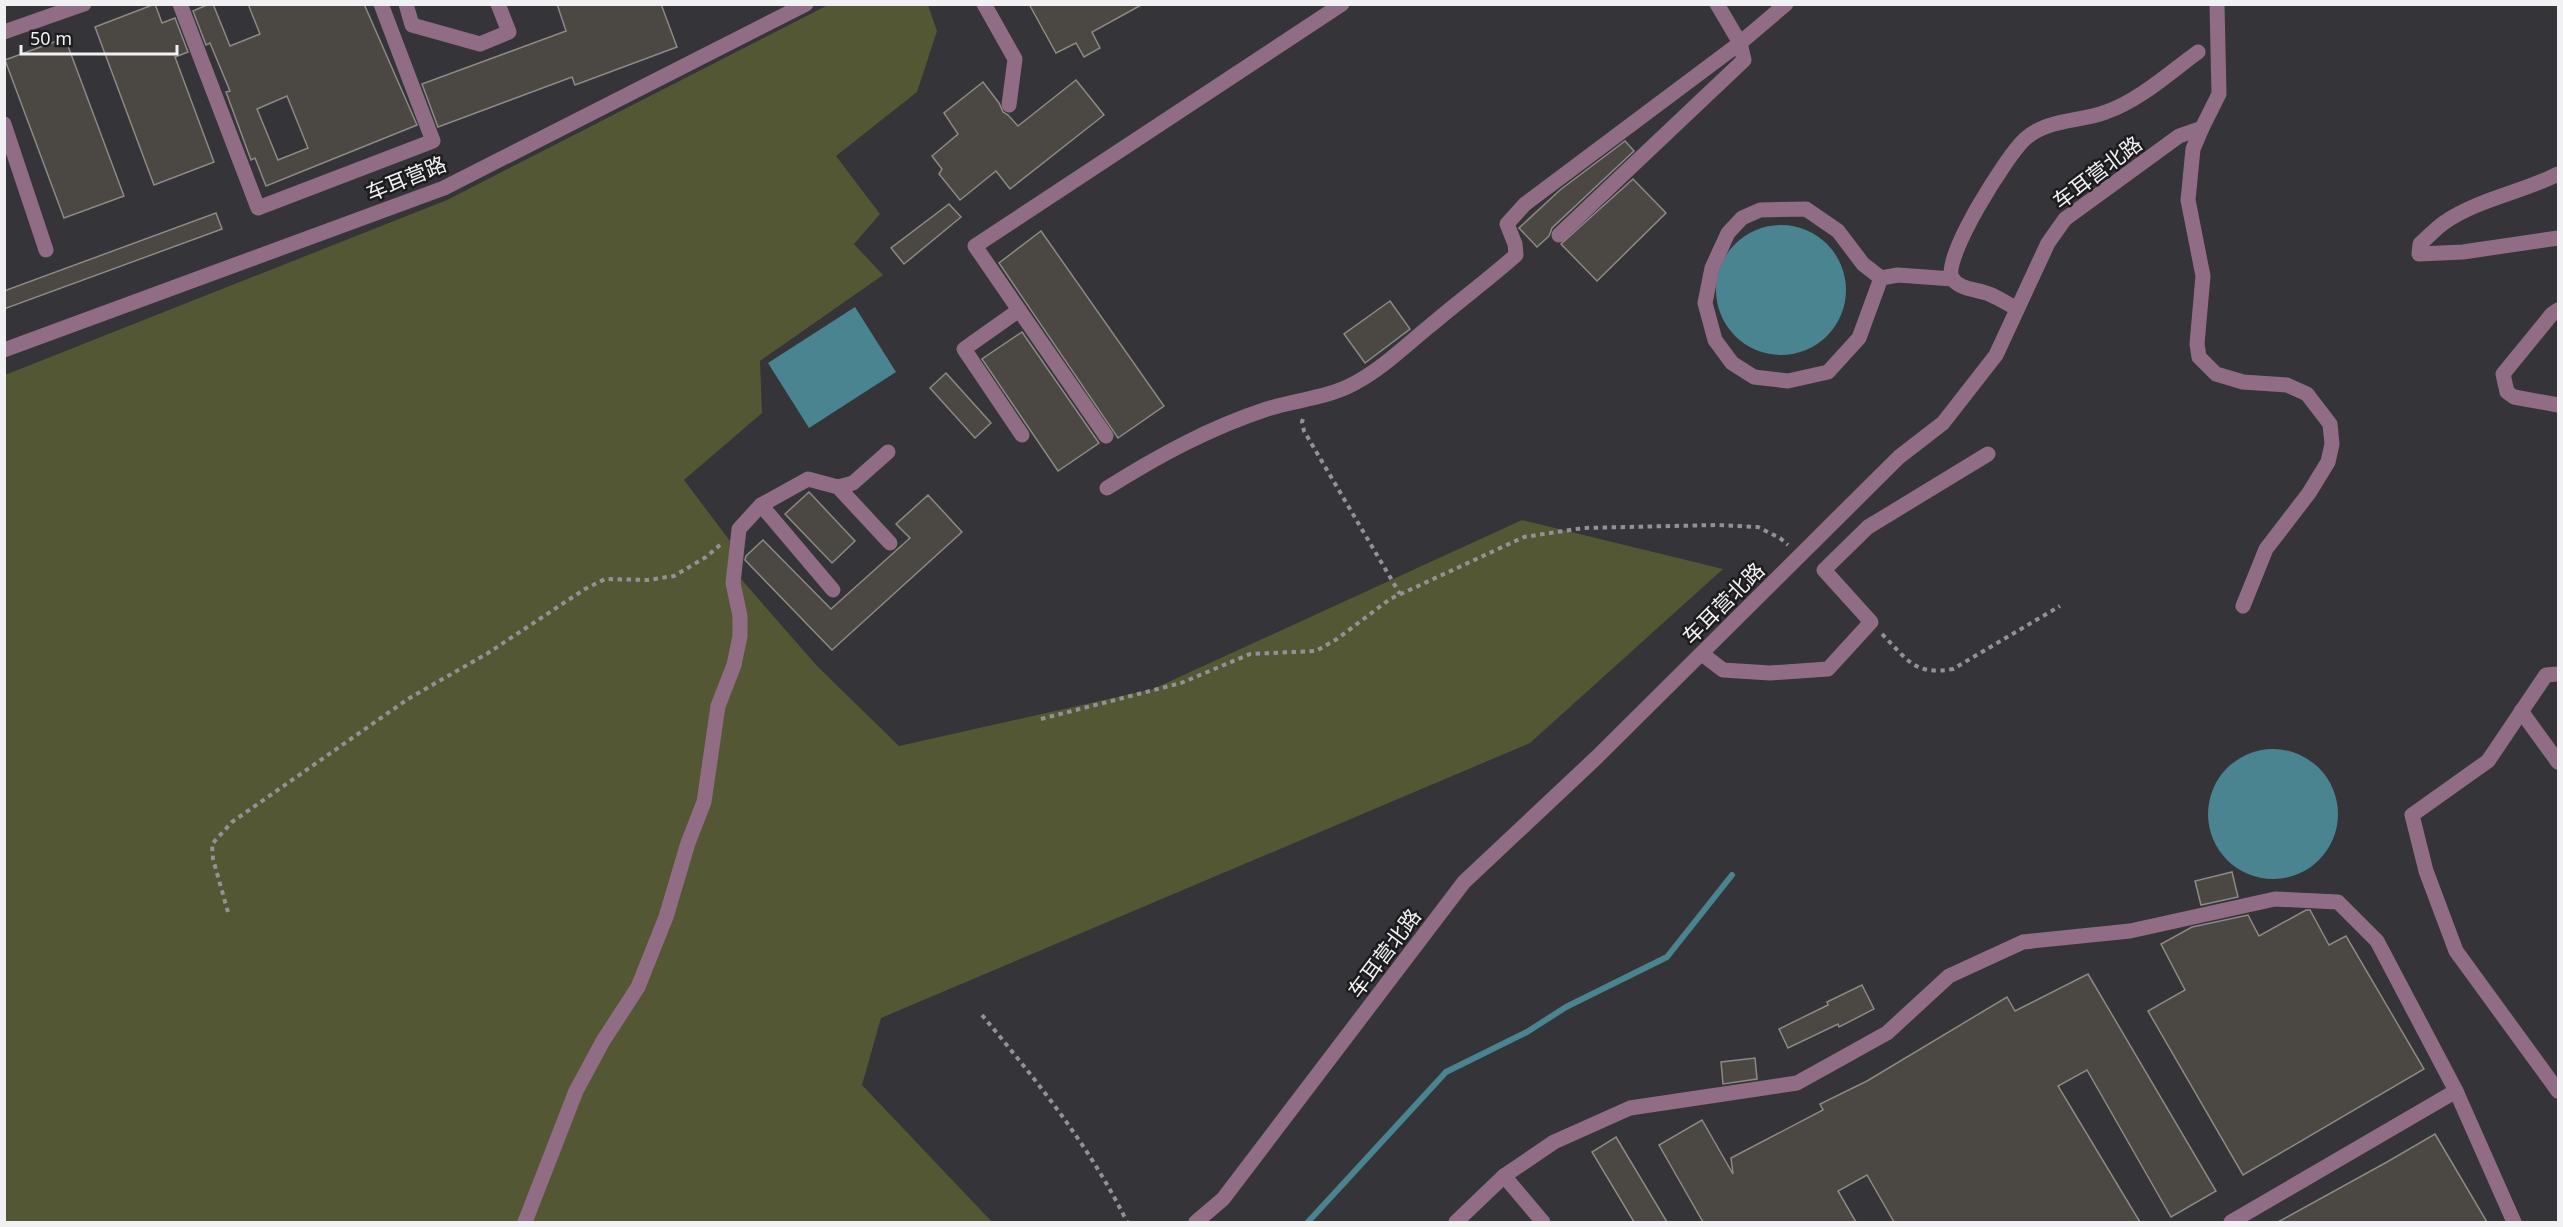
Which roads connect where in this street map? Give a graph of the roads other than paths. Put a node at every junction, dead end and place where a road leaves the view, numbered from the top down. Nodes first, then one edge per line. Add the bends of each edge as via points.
1 (84, 4) edge
2 (180, 4) edge
3 (381, 4) edge
4 (406, 4) edge
5 (498, 4) edge
6 (806, 4) edge
7 (984, 4) edge
8 (1342, 4) edge
9 (1718, 4) edge
10 (1786, 4) edge
11 (2217, 4) edge
12 (4, 33) edge
13 (1740, 43) junction
14 (2198, 52) dead end
15 (1009, 105) dead end
16 (4, 124) edge
17 (2202, 128) junction
18 (2559, 174) edge
19 (1559, 236) dead end
20 (2559, 238) edge
21 (46, 250) dead end
22 (1881, 278) junction
23 (1953, 279) junction
24 (2017, 309) junction
25 (1019, 310) junction
26 (2559, 310) edge
27 (4, 350) edge
28 (2559, 405) edge
29 (1022, 435) dead end
30 (1106, 436) dead end
31 (888, 452) dead end
32 (1988, 454) dead end
33 (838, 487) junction
34 (1107, 488) dead end
35 (760, 505) junction
36 (890, 543) dead end
37 (833, 590) dead end
38 (2243, 606) dead end
39 (1702, 654) junction
40 (2559, 674) edge
41 (2522, 711) junction
42 (2559, 762) edge
43 (2456, 1091) junction
44 (2559, 1091) edge
45 (1504, 1176) junction
46 (525, 1222) edge
47 (1196, 1222) edge
48 (1456, 1222) edge
49 (1542, 1222) edge
50 (2231, 1222) edge
51 (2514, 1222) edge

1 - 12 street
2 - 3 street via 258,208 434,141
4 - 5 street via 412,25 480,44 509,32
6 - 27 street, 车耳营路 via 444,188
7 - 15 street via 1015,59
8 - 25 street via 975,246
9 - 13 street
10 - 13 street
11 - 17 street via 2219,94
13 - 19 street via 1744,60
13 - 34 street via 1525,204 1507,224 1516,255 1377,369 1353,384 1214,429 1154,458
14 - 23 street via 2139,95 2106,112 2047,126 2025,138 1972,214 1950,269
16 - 21 street
17 - 24 street, 车耳营北路 via 2179,136 2065,219 2048,243
17 - 38 street via 2193,149 2188,200 2203,276 2199,357 2217,374 2243,382 2287,385 2307,394 2330,424 2332,444 2328,462 2309,493 2266,549
18 - 20 street via 2446,221 2420,244 2419,254 2463,252
22 - 22 street via 1858,338 1828,372 1788,381 1754,377 1732,363 1715,340 1705,303 1712,268 1728,233 1742,218 1760,210 1806,209 1838,231 1863,264
22 - 23 street via 1898,275
23 - 24 street
24 - 39 street, 车耳营北路 via 1996,355 1943,423 1899,457
25 - 29 street via 964,349
25 - 30 street
26 - 28 street via 2504,374 2507,393 2514,397
31 - 33 street via 853,483
32 - 39 street via 1868,527 1824,570 1871,622 1828,669 1770,673 1723,670
33 - 35 street via 808,479
33 - 36 street
35 - 37 street
35 - 46 street via 739,529 733,583 740,636 734,666 718,706 704,802 638,987 576,1091
39 - 47 street, 车耳营北路 via 1464,882 1223,1199
40 - 41 street via 2546,675
41 - 42 street
41 - 44 street via 2488,761 2412,815 2426,871 2456,951
43 - 45 street via 2377,941 2338,902 2275,899 2130,931 2023,942 1949,976 1887,1033 1797,1083 1630,1108 1554,1142
43 - 50 street
43 - 51 street
45 - 48 street
45 - 49 street

